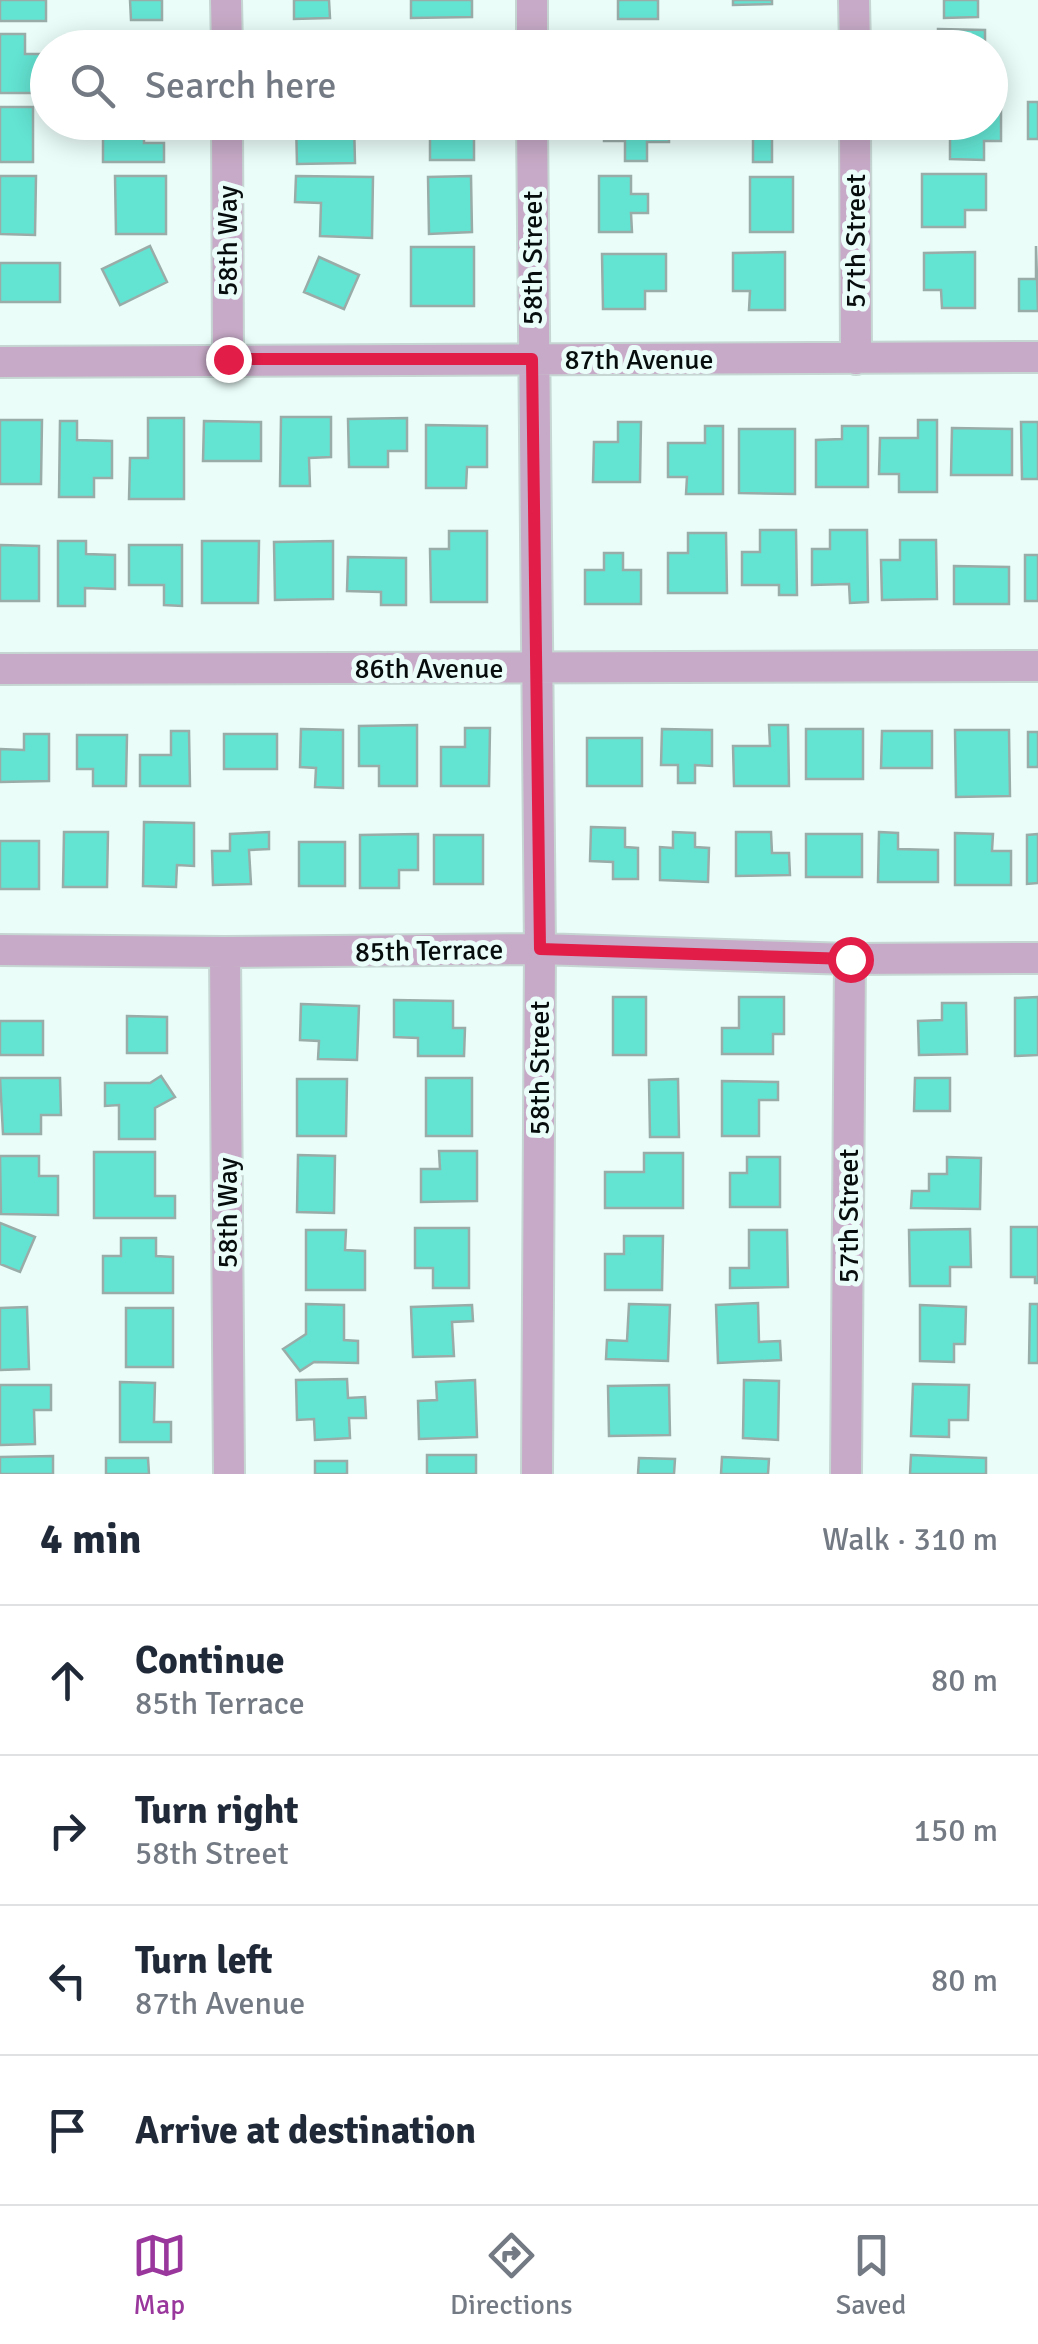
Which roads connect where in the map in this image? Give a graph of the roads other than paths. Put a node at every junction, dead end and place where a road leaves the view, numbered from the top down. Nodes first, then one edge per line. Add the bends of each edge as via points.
1 (226, 0) edge
2 (532, 0) edge
3 (854, 0) edge
4 (226, 30) edge
5 (532, 30) edge
6 (854, 30) edge
7 (227, 140) edge
8 (532, 140) edge
9 (855, 140) edge
10 (1038, 357) edge
11 (228, 359) junction
12 (532, 359) junction
13 (856, 359) junction
14 (0, 362) edge
15 (1038, 666) edge
16 (538, 668) junction
17 (0, 669) edge
18 (540, 949) junction
19 (0, 950) edge
20 (225, 952) junction
21 (1038, 958) edge
22 (850, 959) junction
23 (229, 1474) edge
24 (537, 1474) edge
25 (846, 1474) edge

1 - 4 street
2 - 5 street
3 - 6 street
7 - 11 street, 58th Way
8 - 12 street, 58th Street
9 - 13 street, 57th Street
10 - 13 street, 87th Avenue
11 - 12 street, 87th Avenue
11 - 14 street, 87th Avenue
12 - 13 street, 87th Avenue
12 - 16 street, 58th Street
15 - 16 street, 86th Avenue
16 - 17 street, 86th Avenue
16 - 18 street, 58th Street
18 - 20 street, 85th Terrace
18 - 22 street, 85th Terrace
18 - 24 street, 58th Street
19 - 20 street, 85th Terrace
20 - 23 street, 58th Way
21 - 22 street, 85th Terrace
22 - 25 street, 57th Street

